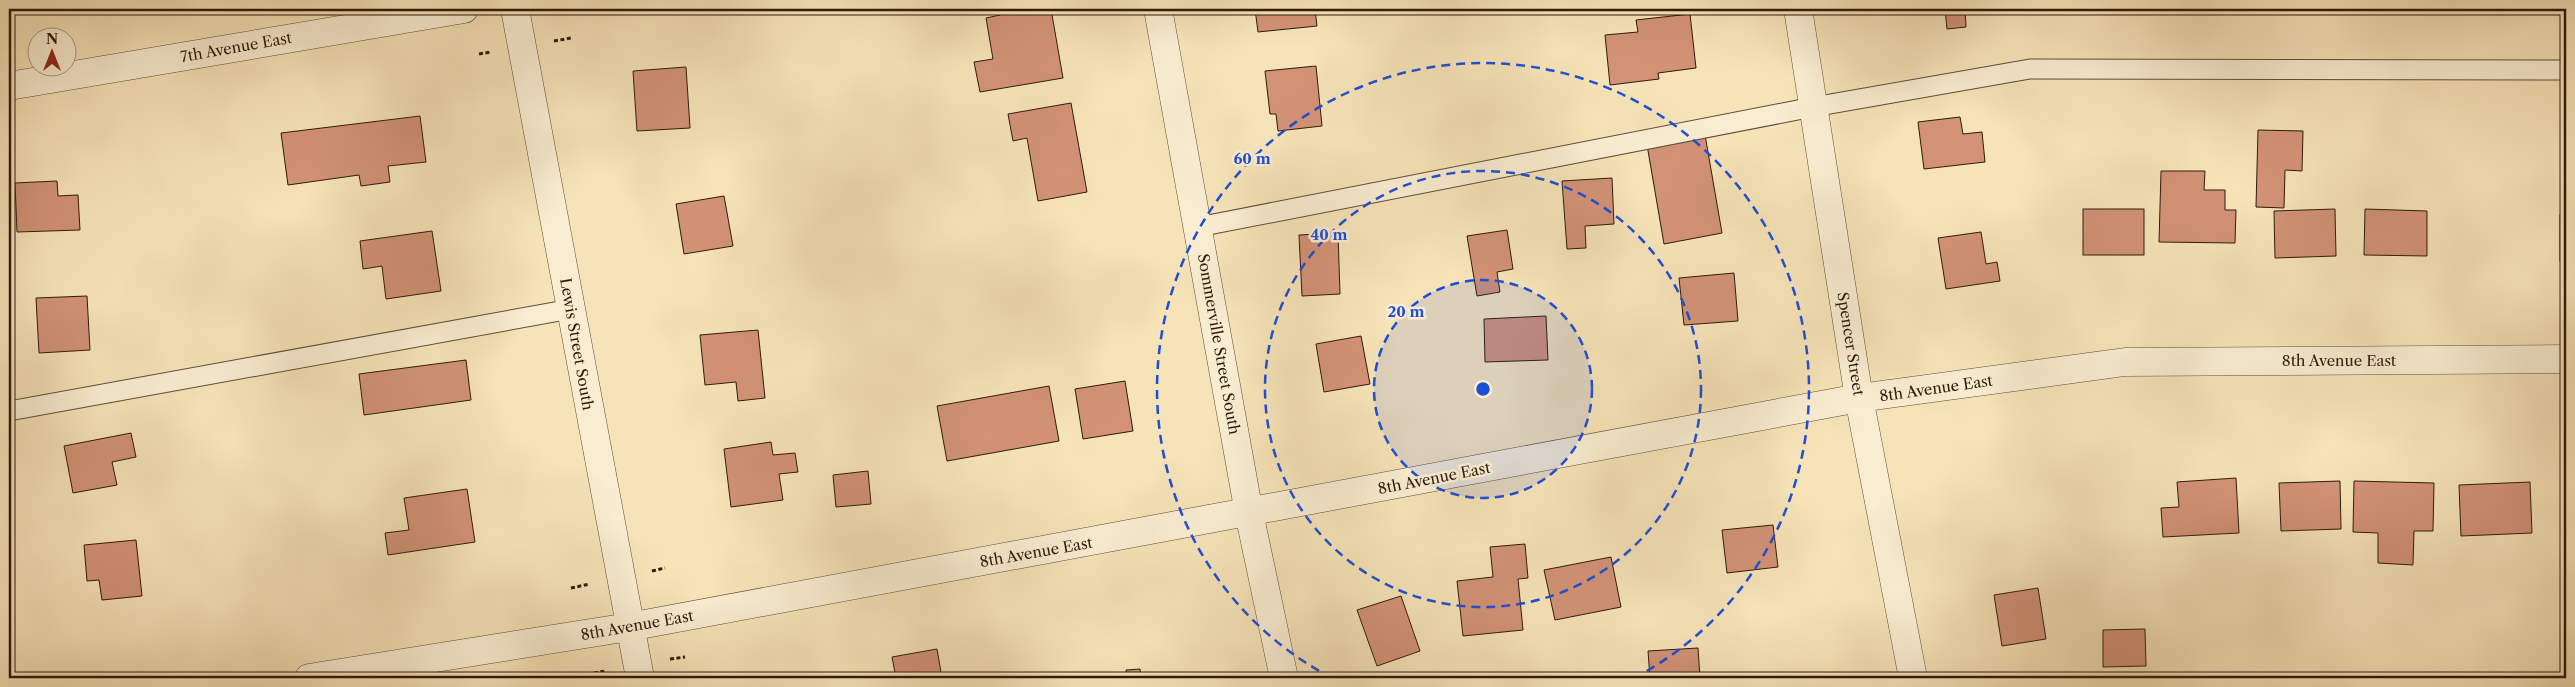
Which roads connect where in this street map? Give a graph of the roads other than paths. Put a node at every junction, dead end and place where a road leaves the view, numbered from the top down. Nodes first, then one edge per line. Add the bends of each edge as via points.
1 (464, 9) edge
2 (515, 9) edge
3 (1158, 9) edge
4 (1798, 9) edge
5 (2566, 70) edge
6 (9, 86) edge
7 (1813, 107) junction
8 (1198, 227) junction
9 (571, 309) junction
10 (2566, 359) edge
11 (1859, 398) junction
12 (9, 411) edge
13 (1250, 513) junction
14 (629, 627) junction
15 (310, 678) edge
16 (640, 678) edge
17 (1284, 678) edge
18 (1913, 678) edge

1 - 6 street, 7th Avenue East
2 - 9 street, Lewis Street South
3 - 8 street, Sommerville Street South
4 - 7 street, Spencer Street
5 - 7 lane via 2030,69
7 - 8 lane
7 - 11 street, Spencer Street
8 - 13 street, Sommerville Street South
9 - 12 lane
9 - 14 street, Lewis Street South
10 - 11 street, 8th Avenue East via 2125,362
11 - 13 street, 8th Avenue East
11 - 18 street, Spencer Street
13 - 14 street, 8th Avenue East
13 - 17 street, Sommerville Street South
14 - 15 street, 8th Avenue East
14 - 16 street, Lewis Street South

